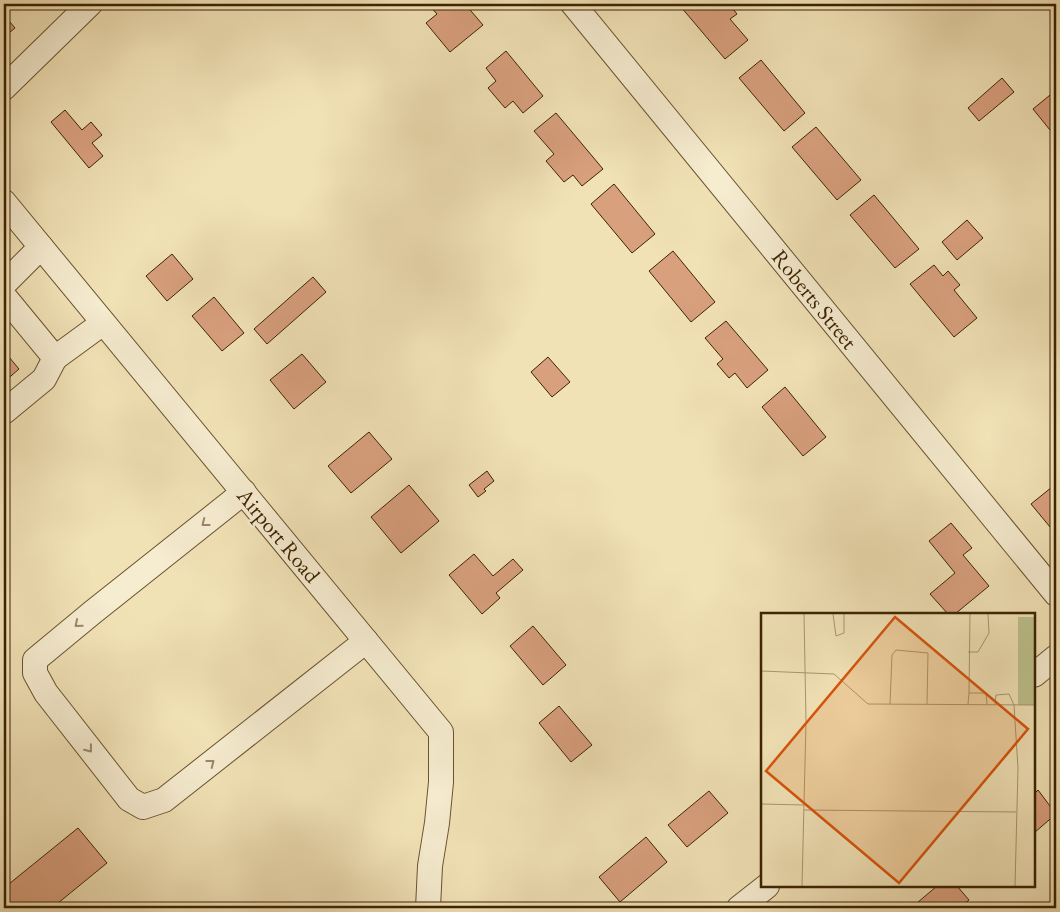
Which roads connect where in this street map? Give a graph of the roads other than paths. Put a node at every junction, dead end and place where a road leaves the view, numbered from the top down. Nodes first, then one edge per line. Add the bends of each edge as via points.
1 (90, 4) edge
2 (573, 4) edge
3 (4, 88) edge
4 (8, 214) edge
5 (41, 248) junction
6 (4, 284) edge
7 (4, 296) edge
8 (103, 323) junction
9 (55, 358) junction
10 (4, 412) edge
11 (244, 492) junction
12 (1056, 594) edge
13 (366, 641) junction
14 (1056, 657) edge
15 (1035, 674) edge
16 (766, 887) edge
17 (428, 908) edge
18 (739, 908) edge

1 - 3 street
2 - 12 street, Roberts Street
4 - 5 street, Airport Road
5 - 6 street
5 - 8 street, Airport Road
7 - 9 street
8 - 9 street
8 - 11 street, Airport Road
9 - 10 street via 44,378
11 - 13 street, Airport Road
11 -> 13 street via 36,660 34,673 46,693 129,799 143,807 164,800
13 - 17 street, Airport Road via 441,732 438,823 430,866
14 - 15 street
16 - 18 street

